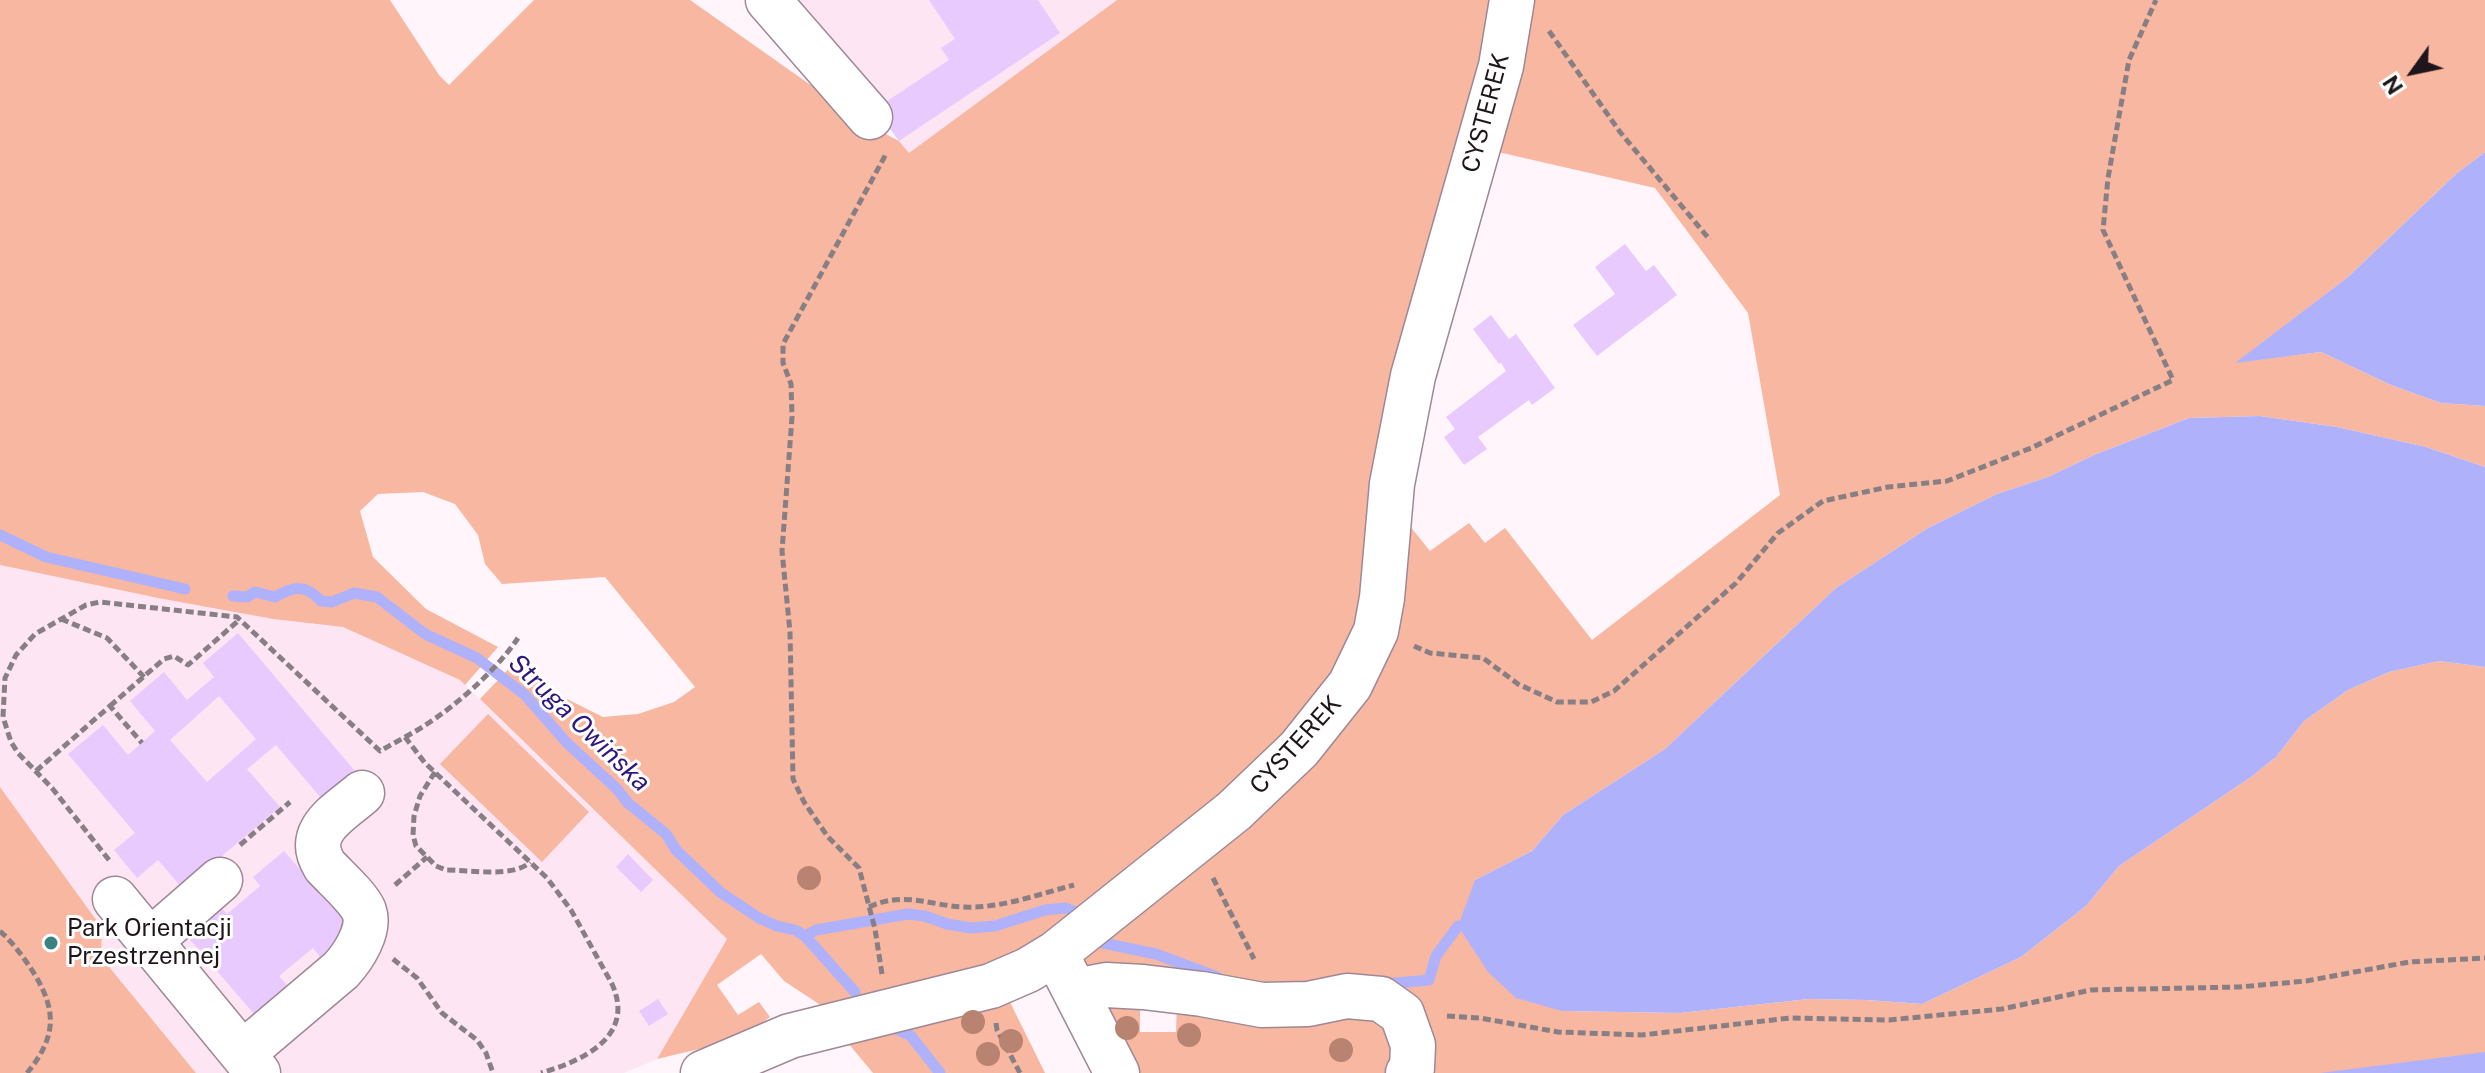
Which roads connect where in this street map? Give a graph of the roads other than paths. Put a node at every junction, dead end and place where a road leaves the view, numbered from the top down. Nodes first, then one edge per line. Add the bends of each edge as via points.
1 (768, 0) edge
2 (1512, 0) edge
3 (870, 117) road end
4 (362, 793) dead end
5 (232, 868) road end
6 (114, 883) road end
7 (150, 941) junction
8 (1065, 972) junction
9 (250, 1063) edge
10 (703, 1073) edge
11 (1117, 1073) edge
12 (1408, 1073) edge

1 - 3 street
2 - 8 street, CYSTEREK via 1501,66 1413,376 1392,484 1376,631 1350,685 1299,749
4 - 9 street via 322,828 317,843 325,866 364,911 358,945 312,1016
5 - 7 street
6 - 7 street
7 - 9 street
8 - 10 street, CYSTEREK via 1028,970 991,986 790,1036
8 - 11 street
8 - 12 street via 1106,985 1262,1005 1347,996 1381,999 1402,1014 1413,1045

